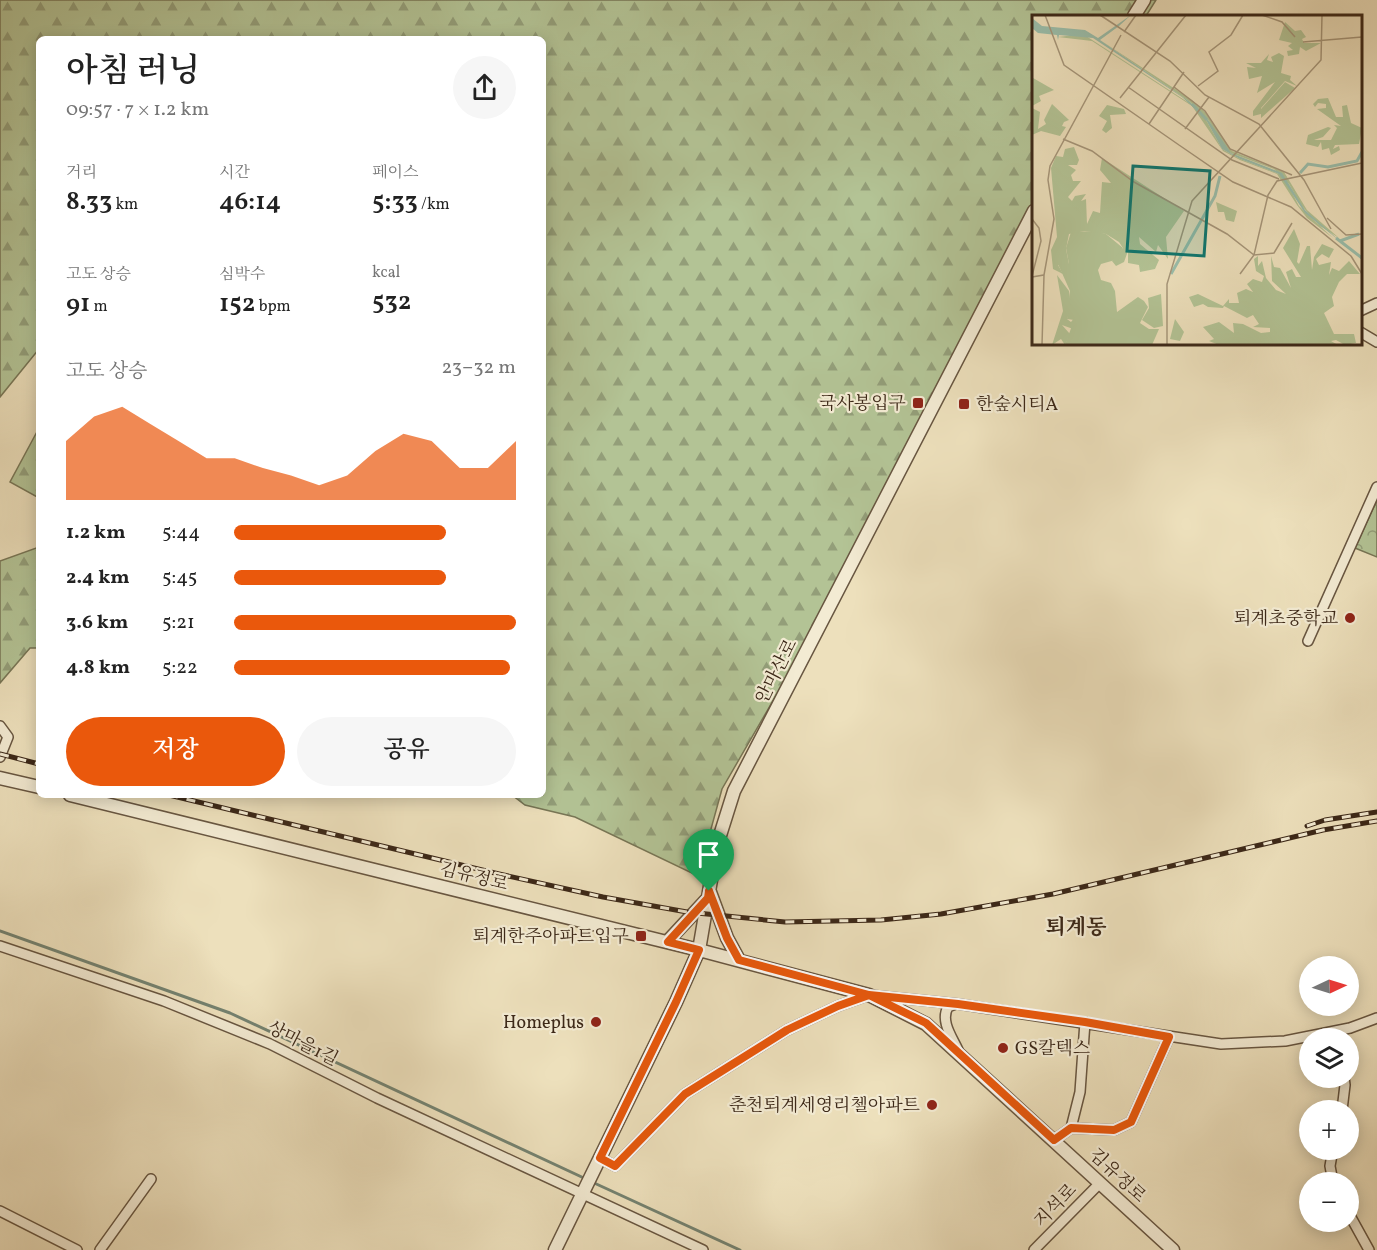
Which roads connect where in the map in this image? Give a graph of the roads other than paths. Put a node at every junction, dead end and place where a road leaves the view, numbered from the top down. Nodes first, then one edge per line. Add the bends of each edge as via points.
1 (1144, 0) edge
2 (1135, 15) edge
3 (1032, 214) edge
4 (1377, 303) edge
5 (1362, 310) edge
6 (1362, 333) edge
7 (1377, 342) edge
8 (1377, 487) edge
9 (1308, 641) dead end
10 (0, 726) edge
11 (0, 757) edge
12 (0, 778) edge
13 (36, 786) edge
14 (82, 798) edge
15 (709, 895) junction
16 (668, 942) junction
17 (0, 946) edge
18 (699, 950) junction
19 (739, 960) junction
20 (869, 995) junction
21 (958, 1004) junction
22 (1377, 1018) edge
23 (1085, 1022) junction
24 (1350, 1028) edge
25 (1169, 1037) junction
26 (1299, 1039) edge
27 (959, 1052) junction
28 (1071, 1128) junction
29 (1054, 1140) junction
30 (598, 1161) junction
31 (151, 1179) dead end
32 (1100, 1183) junction
33 (583, 1191) junction
34 (0, 1211) edge
35 (1359, 1232) edge
36 (77, 1250) edge
37 (100, 1250) edge
38 (555, 1250) edge
39 (703, 1250) edge
40 (1034, 1250) edge
41 (1173, 1250) edge
42 (1369, 1250) edge

1 - 2 street
3 - 15 street, 안마산로 via 734,791 717,845
4 - 5 street
6 - 7 street
8 - 9 street
10 - 11 street via 8,737
12 - 13 street
14 - 16 street, 김유정로
15 - 16 street
15 - 18 street, 안마산로
15 - 19 street
16 - 18 street, 김유정로
17 - 33 street, 상마을1길 via 164,1001 270,1044 377,1098
18 - 19 street, 김유정로
18 - 30 street, 안마산로
19 - 20 street, 김유정로
20 - 21 street
20 - 27 street, 김유정로 via 926,1023
20 - 30 street via 787,1030 685,1094 615,1166
21 - 23 street
21 - 27 street via 948,1007 944,1014
22 - 24 street
23 - 25 street
23 - 28 street via 1080,1092
25 - 26 street via 1231,1044
25 - 28 street via 1131,1122 1114,1130
27 - 29 street, 김유정로
28 - 29 street
29 - 32 street, 김유정로
30 - 33 street, 안마산로
31 - 37 street
32 - 40 street, 지석로
32 - 41 street, 김유정로
33 - 38 street
33 - 39 street, 상마을1길
34 - 36 street
35 - 42 street

